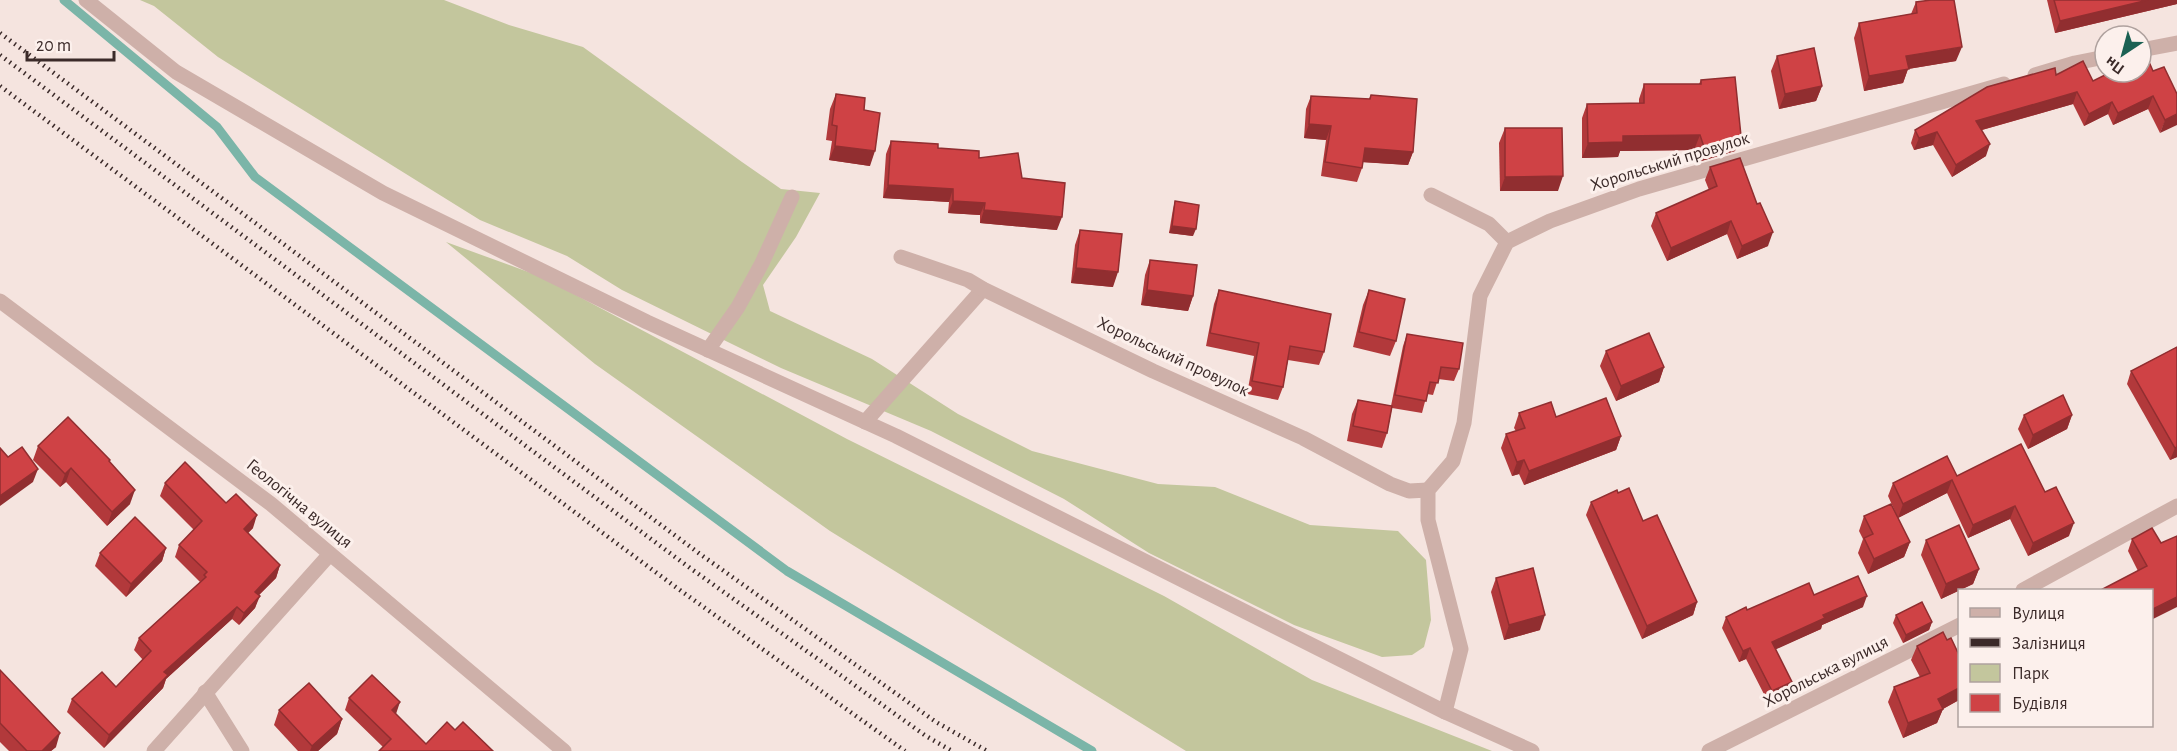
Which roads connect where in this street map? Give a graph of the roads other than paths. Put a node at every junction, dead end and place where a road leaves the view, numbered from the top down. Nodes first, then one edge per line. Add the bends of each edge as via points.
1 (86, 0) edge
2 (2177, 43) edge
3 (2153, 48) edge
4 (2093, 60) edge
5 (1431, 195) dead end
6 (792, 197) dead end
7 (1507, 242) junction
8 (901, 257) dead end
9 (983, 289) junction
10 (0, 301) edge
11 (708, 350) junction
12 (865, 422) junction
13 (1428, 490) junction
14 (2177, 506) edge
15 (330, 554) junction
16 (2027, 589) edge
17 (1958, 626) edge
18 (205, 692) junction
19 (1445, 712) junction
20 (154, 751) edge
21 (242, 751) edge
22 (564, 751) edge
23 (1532, 751) edge
24 (1709, 751) edge

1 - 11 street via 176,72 383,193
2 - 3 street
4 - 7 street, Хорольський провулок via 1639,189 1550,221
5 - 7 street via 1490,224
6 - 11 street via 738,307
7 - 13 street via 1480,296 1464,423 1453,461
8 - 9 street, Хорольський провулок
9 - 12 street
9 - 13 street, Хорольський провулок via 1303,438 1390,484 1409,491
10 - 15 street, Геологічна вулиця via 271,504
11 - 12 street
12 - 19 street
13 - 19 street via 1428,520 1461,649
14 - 16 street
15 - 18 street
15 - 22 street, Геологічна вулиця
17 - 24 street, Хорольська вулиця
18 - 20 street
18 - 21 street
19 - 23 street

